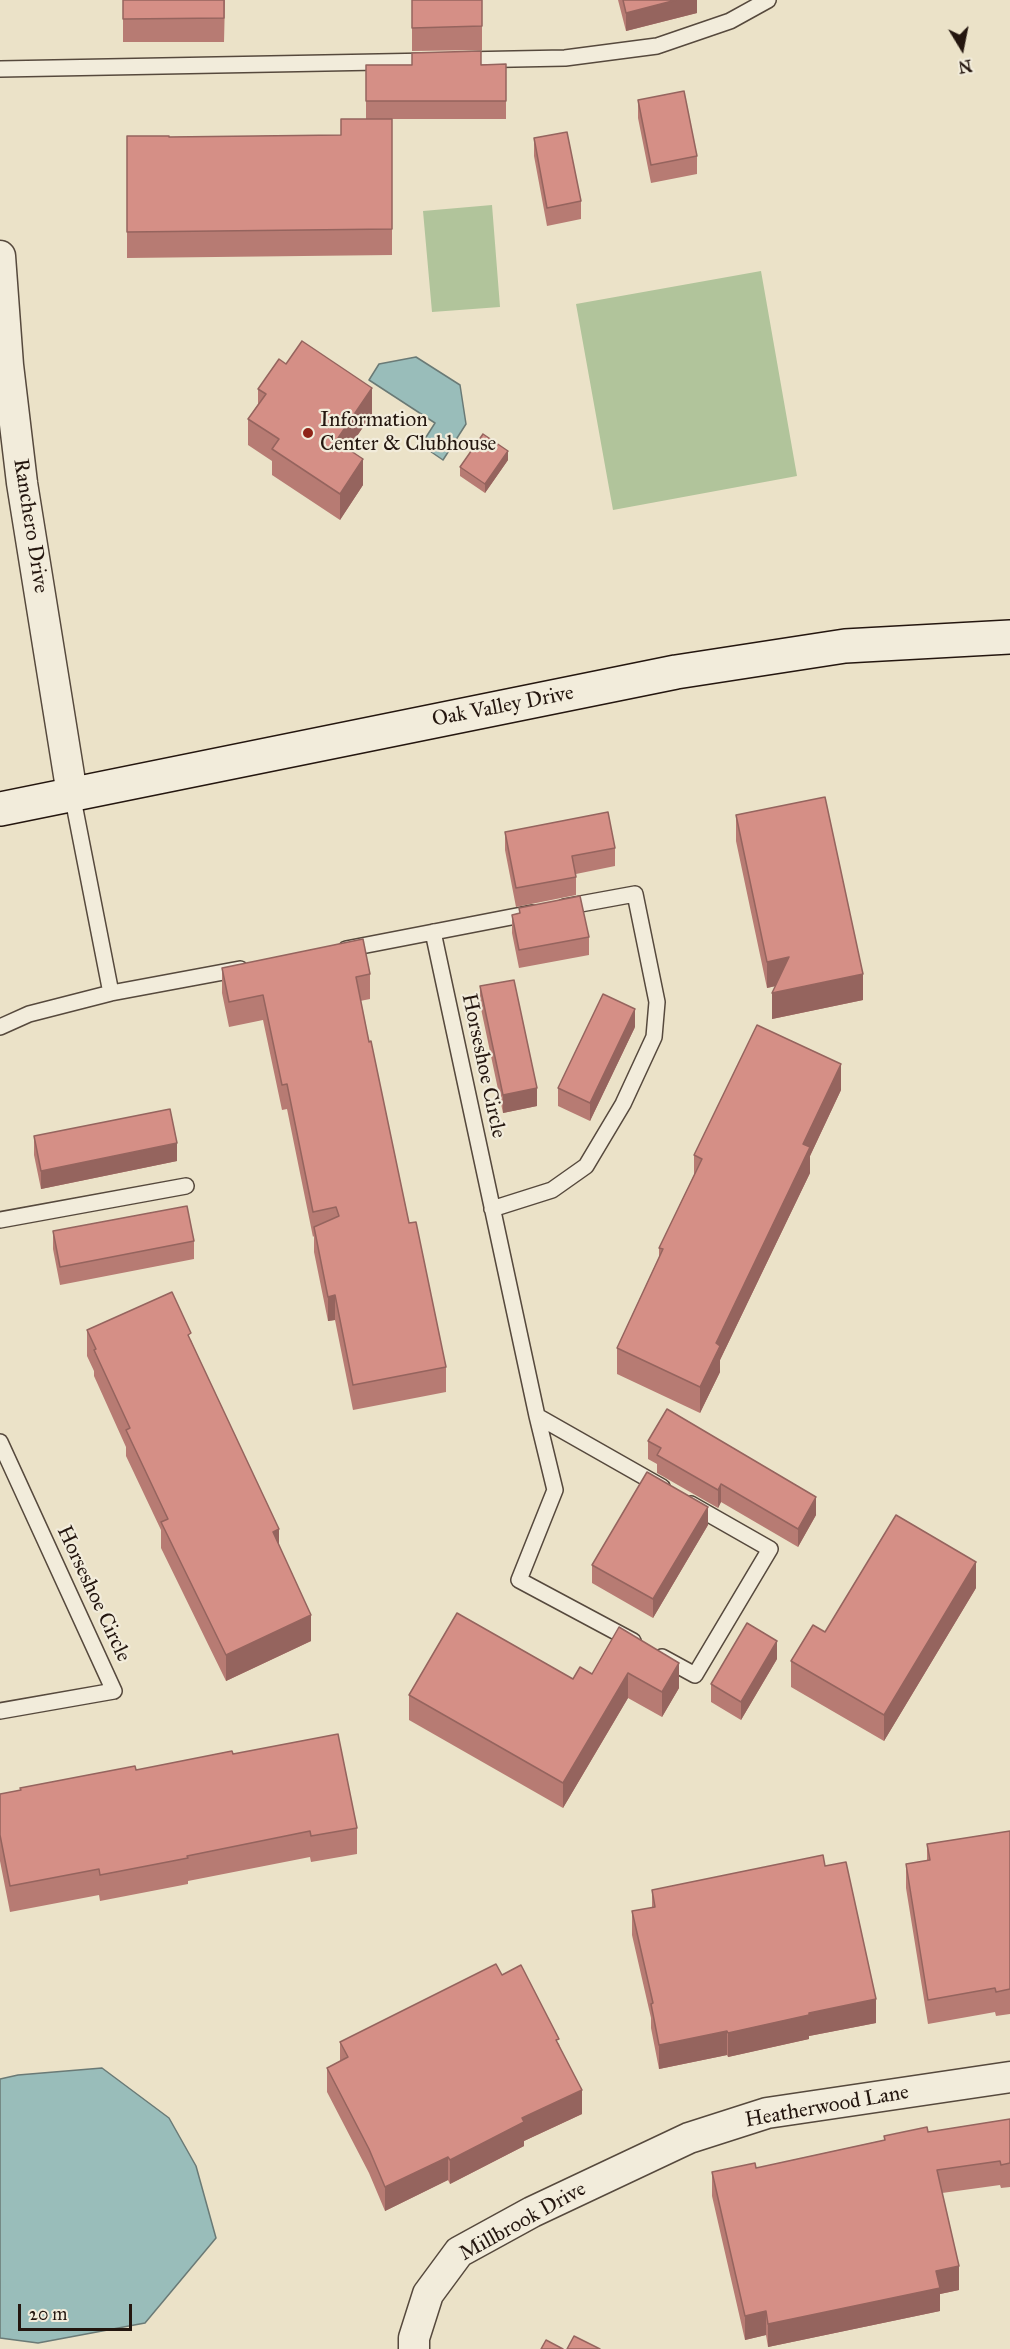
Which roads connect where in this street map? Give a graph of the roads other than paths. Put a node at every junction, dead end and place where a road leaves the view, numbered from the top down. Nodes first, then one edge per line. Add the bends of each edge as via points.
1 (768, 0) edge
2 (0, 69) edge
3 (0, 256) edge
4 (1010, 637) edge
5 (72, 794) junction
6 (0, 809) edge
7 (433, 932) junction
8 (329, 952) edge
9 (260, 965) edge
10 (111, 993) junction
11 (0, 1027) edge
12 (186, 1186) dead end
13 (492, 1209) junction
14 (0, 1220) edge
15 (537, 1416) junction
16 (0, 1442) edge
17 (0, 1712) edge
18 (1010, 2077) edge
19 (649, 2156) joint
20 (414, 2349) edge

1 - 2 lane via 730,21 657,46 565,58
3 - 5 street, Ranchero Drive via 22,483
4 - 5 street, Oak Valley Drive via 845,646 676,672
5 - 6 street, Oak Valley Drive
5 - 10 lane
7 - 8 lane
7 - 13 lane, Horseshoe Circle
7 - 13 lane via 635,894 657,1002 654,1037 623,1104 586,1166 552,1190
9 - 10 lane
10 - 11 lane via 29,1014
12 - 14 lane
13 - 15 lane, Horseshoe Circle
15 - 15 lane, Horseshoe Circle via 770,1549 695,1675 519,1580 555,1490
16 - 17 lane, Horseshoe Circle via 114,1691
18 - 19 street, Heatherwood Lane via 767,2113 689,2138
19 - 20 street, Millbrook Drive via 459,2252 428,2294

